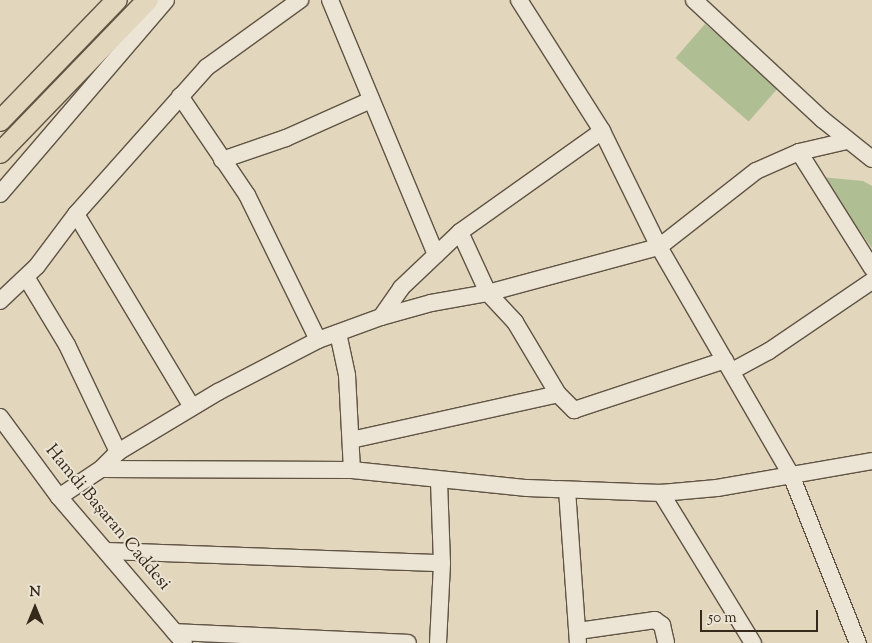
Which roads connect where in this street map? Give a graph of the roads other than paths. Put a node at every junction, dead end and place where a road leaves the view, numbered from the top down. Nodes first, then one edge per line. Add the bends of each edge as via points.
1 (118, 0) edge
2 (148, 0) edge
3 (166, 0) edge
4 (330, 0) edge
5 (519, 0) edge
6 (694, 0) edge
7 (296, 1) edge
8 (180, 96) junction
9 (371, 100) junction
10 (0, 122) edge
11 (602, 131) junction
12 (847, 141) junction
13 (800, 152) junction
14 (0, 153) edge
15 (872, 159) edge
16 (222, 160) junction
17 (0, 194) edge
18 (76, 214) junction
19 (460, 232) junction
20 (659, 247) junction
21 (436, 255) junction
22 (872, 268) edge
23 (26, 277) junction
24 (872, 281) edge
25 (488, 293) junction
26 (0, 301) edge
27 (381, 317) junction
28 (338, 333) junction
29 (318, 340) junction
30 (729, 365) junction
31 (558, 394) junction
32 (192, 407) junction
33 (0, 417) edge
34 (351, 440) junction
35 (118, 452) junction
36 (872, 461) edge
37 (101, 469) junction
38 (352, 470) junction
39 (791, 475) junction
40 (439, 480) junction
41 (567, 490) junction
42 (661, 493) junction
43 (59, 497) junction
44 (108, 551) junction
45 (442, 563) junction
46 (180, 637) edge
47 (578, 637) edge
48 (408, 643) edge
49 (438, 643) edge
50 (666, 643) edge
51 (753, 643) edge
52 (858, 643) edge

1 - 10 main road
2 - 14 main road
3 - 17 street
4 - 9 street
5 - 11 street
6 - 12 street
7 - 8 street via 207,67
8 - 16 street
8 - 18 street
9 - 16 street via 286,138
9 - 21 street
11 - 19 street
11 - 20 street
12 - 13 street
12 - 15 street
13 - 20 street via 756,171
13 - 22 street
16 - 29 street via 247,196
18 - 23 street
18 - 32 street
19 - 21 street
19 - 25 street
20 - 25 street
20 - 30 street
21 - 27 street via 401,288
23 - 26 street
23 - 35 street via 67,345
24 - 30 street via 769,351
25 - 27 street via 431,303
25 - 31 street via 515,322
27 - 28 street
28 - 29 street
28 - 34 street via 348,375
29 - 32 street
30 - 31 street via 581,410 568,406
30 - 39 street
31 - 34 street
32 - 35 street
33 - 43 street, Hamdi Başaran Caddesi
34 - 38 street
35 - 37 street
36 - 39 street
37 - 38 street
37 - 43 street
38 - 40 street
39 - 42 street
39 - 52 street
40 - 41 street
40 - 45 street
41 - 42 street
41 - 47 street
42 - 51 street
43 - 44 street, Hamdi Başaran Caddesi
44 - 45 street
44 - 46 street, Hamdi Başaran Caddesi
45 - 49 street
46 - 48 street
47 - 50 street via 655,620 662,625

